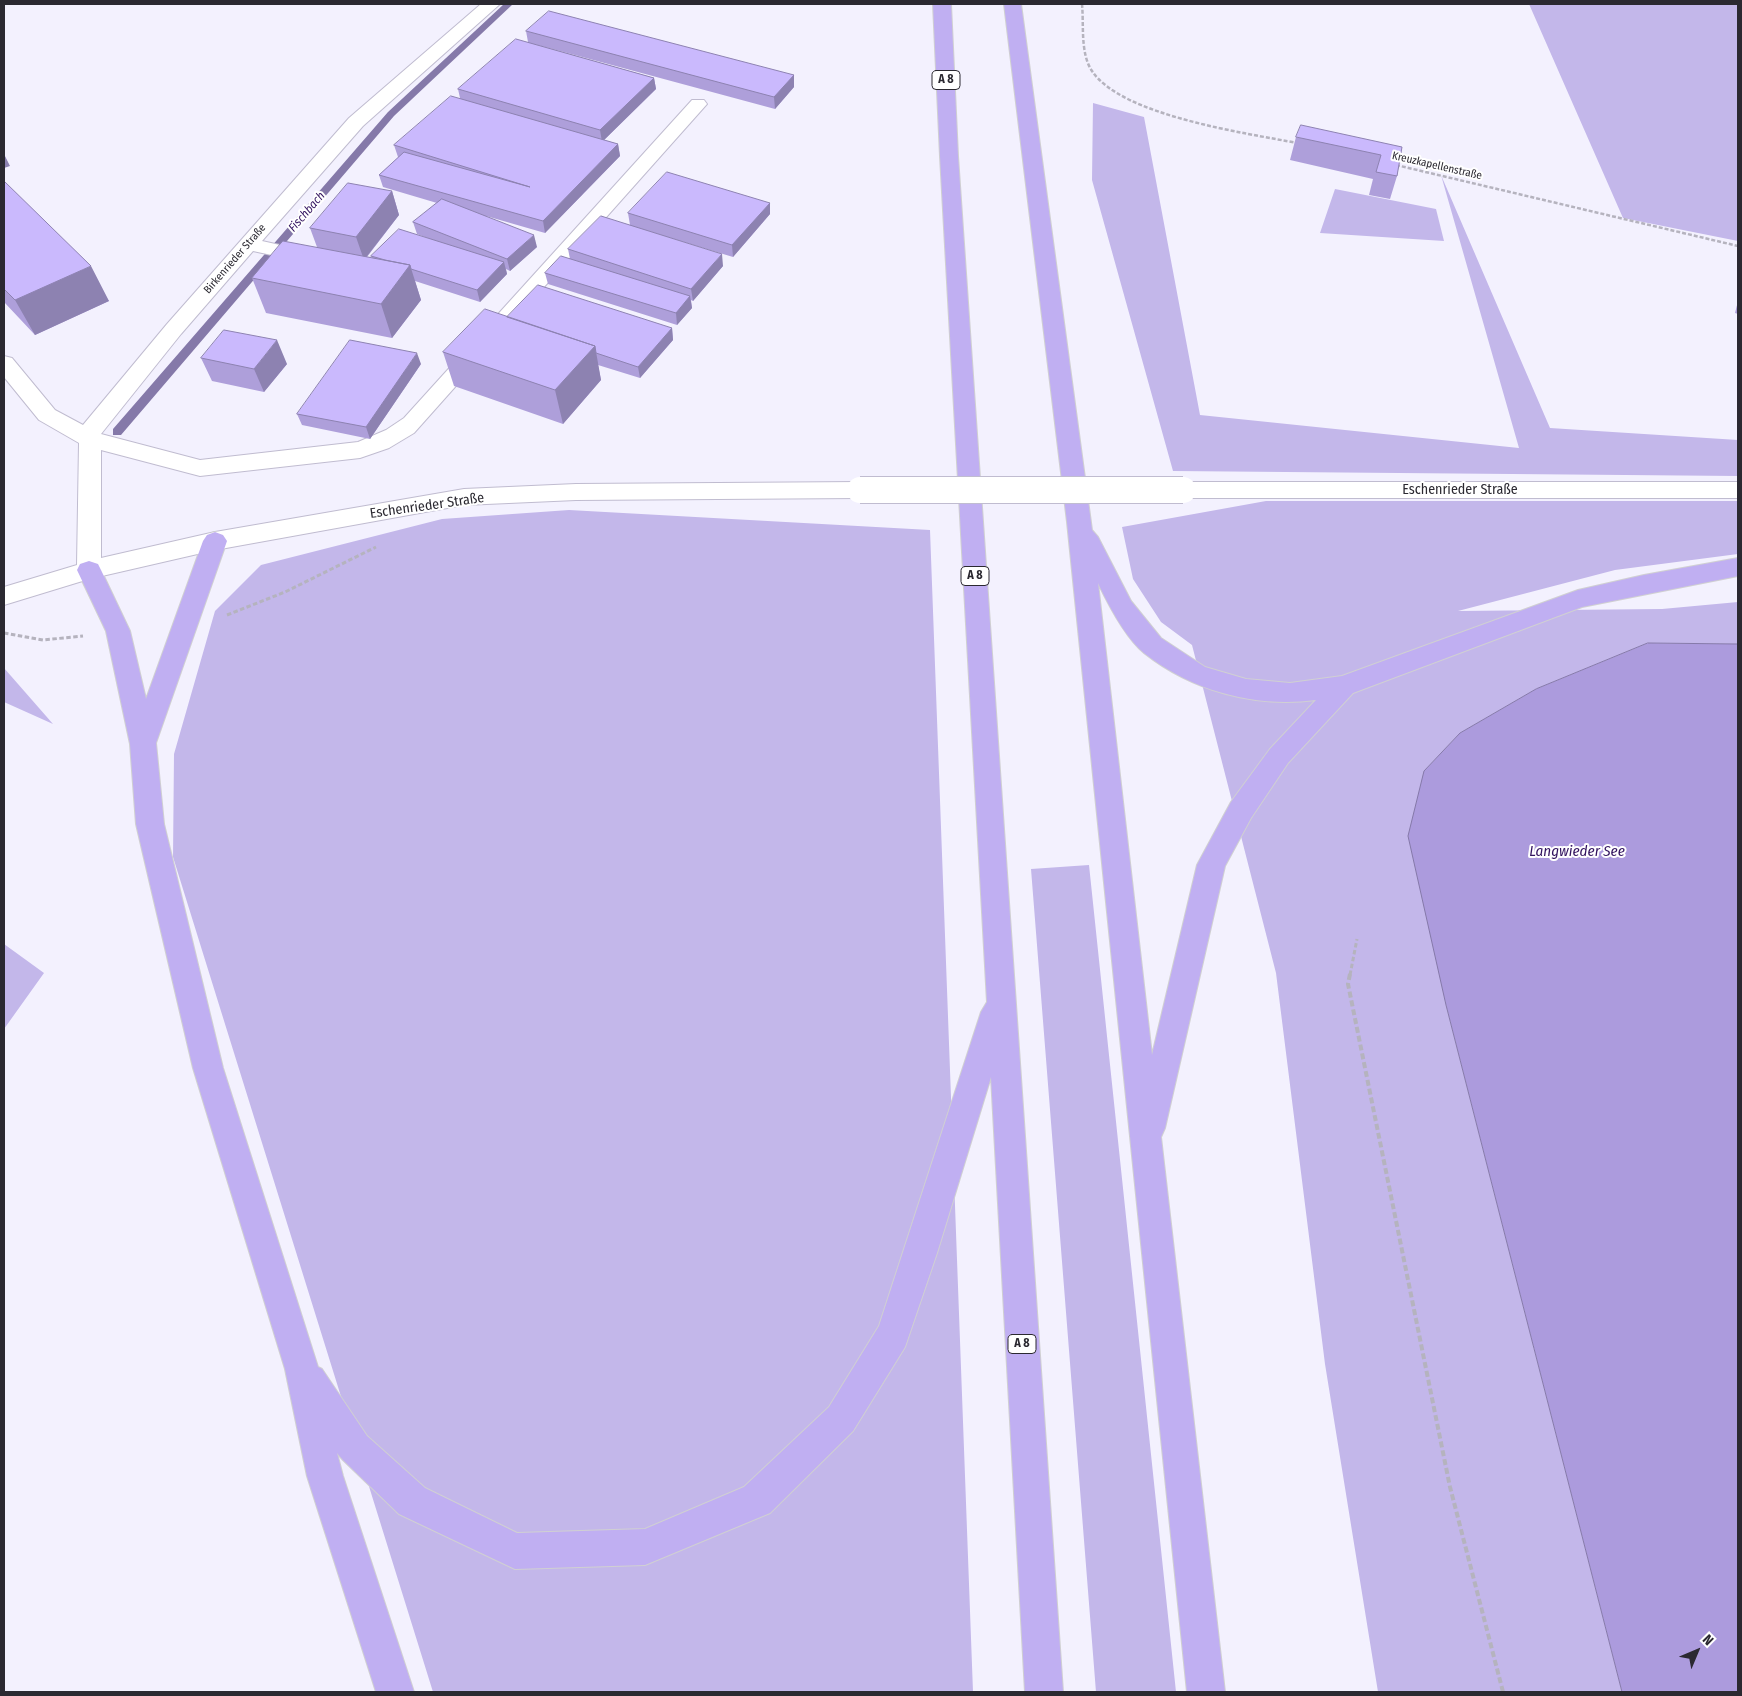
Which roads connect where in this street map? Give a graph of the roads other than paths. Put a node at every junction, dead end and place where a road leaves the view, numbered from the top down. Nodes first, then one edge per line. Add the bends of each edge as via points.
1 (491, 4) edge
2 (942, 4) edge
3 (1012, 4) edge
4 (698, 104) dead end
5 (252, 244) junction
6 (329, 261) edge
7 (4, 363) edge
8 (90, 439) junction
9 (1738, 490) edge
10 (1079, 522) junction
11 (215, 541) junction
12 (1738, 567) edge
13 (89, 570) junction
14 (4, 596) edge
15 (1344, 686) junction
16 (143, 744) junction
17 (1001, 997) junction
18 (1145, 1149) junction
19 (302, 1369) junction
20 (395, 1692) edge
21 (1044, 1692) edge
22 (1206, 1692) edge

1 - 5 street, Birkenrieder Straße via 356,122
2 - 17 highway, A 8
3 - 10 highway
4 - 8 street via 412,423 384,442 360,450 200,468
5 - 6 street
5 - 8 street, Birkenrieder Straße via 168,336 90,432
7 - 8 street via 47,415
8 - 13 street, Birkenrieder Straße
9 - 11 street, Eschenrieder Straße, bridge via 576,492 464,497
10 - 15 highway via 1122,607 1152,645 1197,675 1246,689 1290,693
10 - 18 highway
11 - 13 street, Eschenrieder Straße
11 - 16 highway
12 - 15 highway via 1578,599
13 - 14 street, Eschenrieder Straße
13 - 16 highway via 118,631
15 - 18 highway via 1279,756 1241,810 1211,865
16 - 19 highway via 150,824 208,1068
17 - 19 highway via 893,1335 841,1419 757,1500 645,1547 515,1551 412,1501 355,1448
17 - 21 highway, A 8
18 - 22 highway
19 - 20 highway via 325,1476

